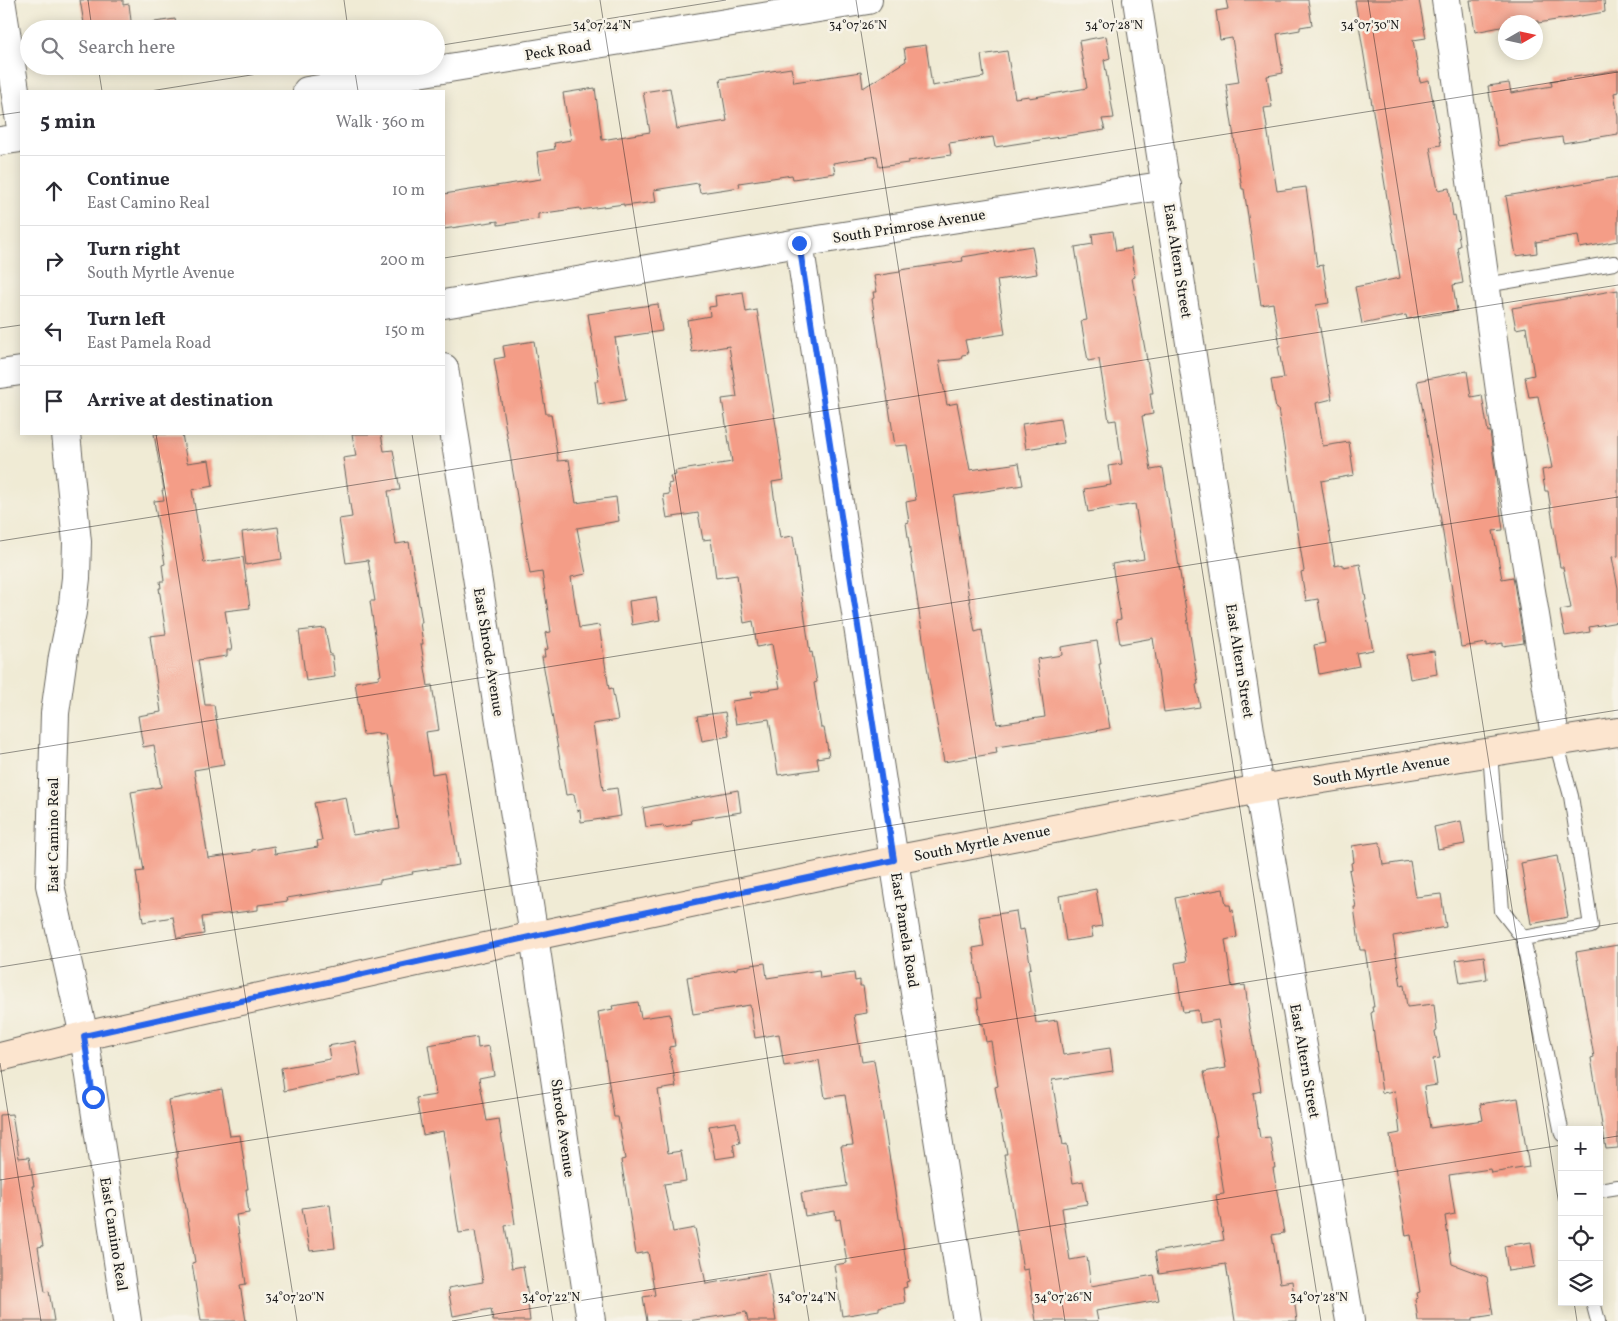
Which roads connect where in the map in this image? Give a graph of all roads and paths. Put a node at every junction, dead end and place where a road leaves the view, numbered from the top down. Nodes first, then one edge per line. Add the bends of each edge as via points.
1 (1, 0) edge
2 (868, 0) edge
3 (1137, 0) edge
4 (1446, 0) edge
5 (445, 69) edge
6 (406, 75) edge
7 (313, 90) edge
8 (20, 122) edge
9 (20, 138) edge
10 (0, 141) edge
11 (1167, 185) junction
12 (799, 243) junction
13 (1614, 263) dead end
14 (1486, 285) junction
15 (445, 304) edge
16 (20, 371) edge
17 (0, 374) edge
18 (445, 374) edge
19 (66, 435) edge
20 (1618, 732) edge
21 (1556, 742) junction
22 (1490, 752) junction
23 (1259, 789) junction
24 (894, 860) junction
25 (534, 936) junction
26 (1523, 938) junction
27 (84, 1036) junction
28 (0, 1057) edge
29 (1560, 1126) edge
30 (1618, 1187) edge
31 (1603, 1189) edge
32 (1594, 1306) edge
33 (127, 1321) edge
34 (591, 1321) edge
35 (967, 1321) edge
36 (1350, 1321) edge
37 (1598, 1321) edge

1 - 8 street
2 - 5 street, Peck Road
3 - 11 street, East Altern Street
4 - 14 street
6 - 7 street, Peck Road
9 - 10 street
11 - 12 street, South Primrose Avenue
11 - 23 street, East Altern Street
12 - 15 street, South Primrose Avenue
12 - 24 street, East Pamela Road
13 - 14 lane
14 - 21 street via 1511,470
16 - 17 street
18 - 25 street, East Shrode Avenue
19 - 27 street, East Camino Real via 77,542 76,578 55,713 50,885
20 - 21 main road, South Myrtle Avenue
21 - 22 main road, South Myrtle Avenue
21 - 26 lane via 1571,796 1591,926
22 - 23 main road, South Myrtle Avenue
22 - 26 lane via 1502,911
23 - 24 main road, South Myrtle Avenue
23 - 36 street, East Altern Street
24 - 25 main road, South Myrtle Avenue
24 - 35 street, East Pamela Road
25 - 27 main road, South Myrtle Avenue
25 - 34 street, Shrode Avenue
26 - 29 lane
27 - 28 main road, South Myrtle Avenue
27 - 33 street, East Camino Real
30 - 31 lane
32 - 37 lane

